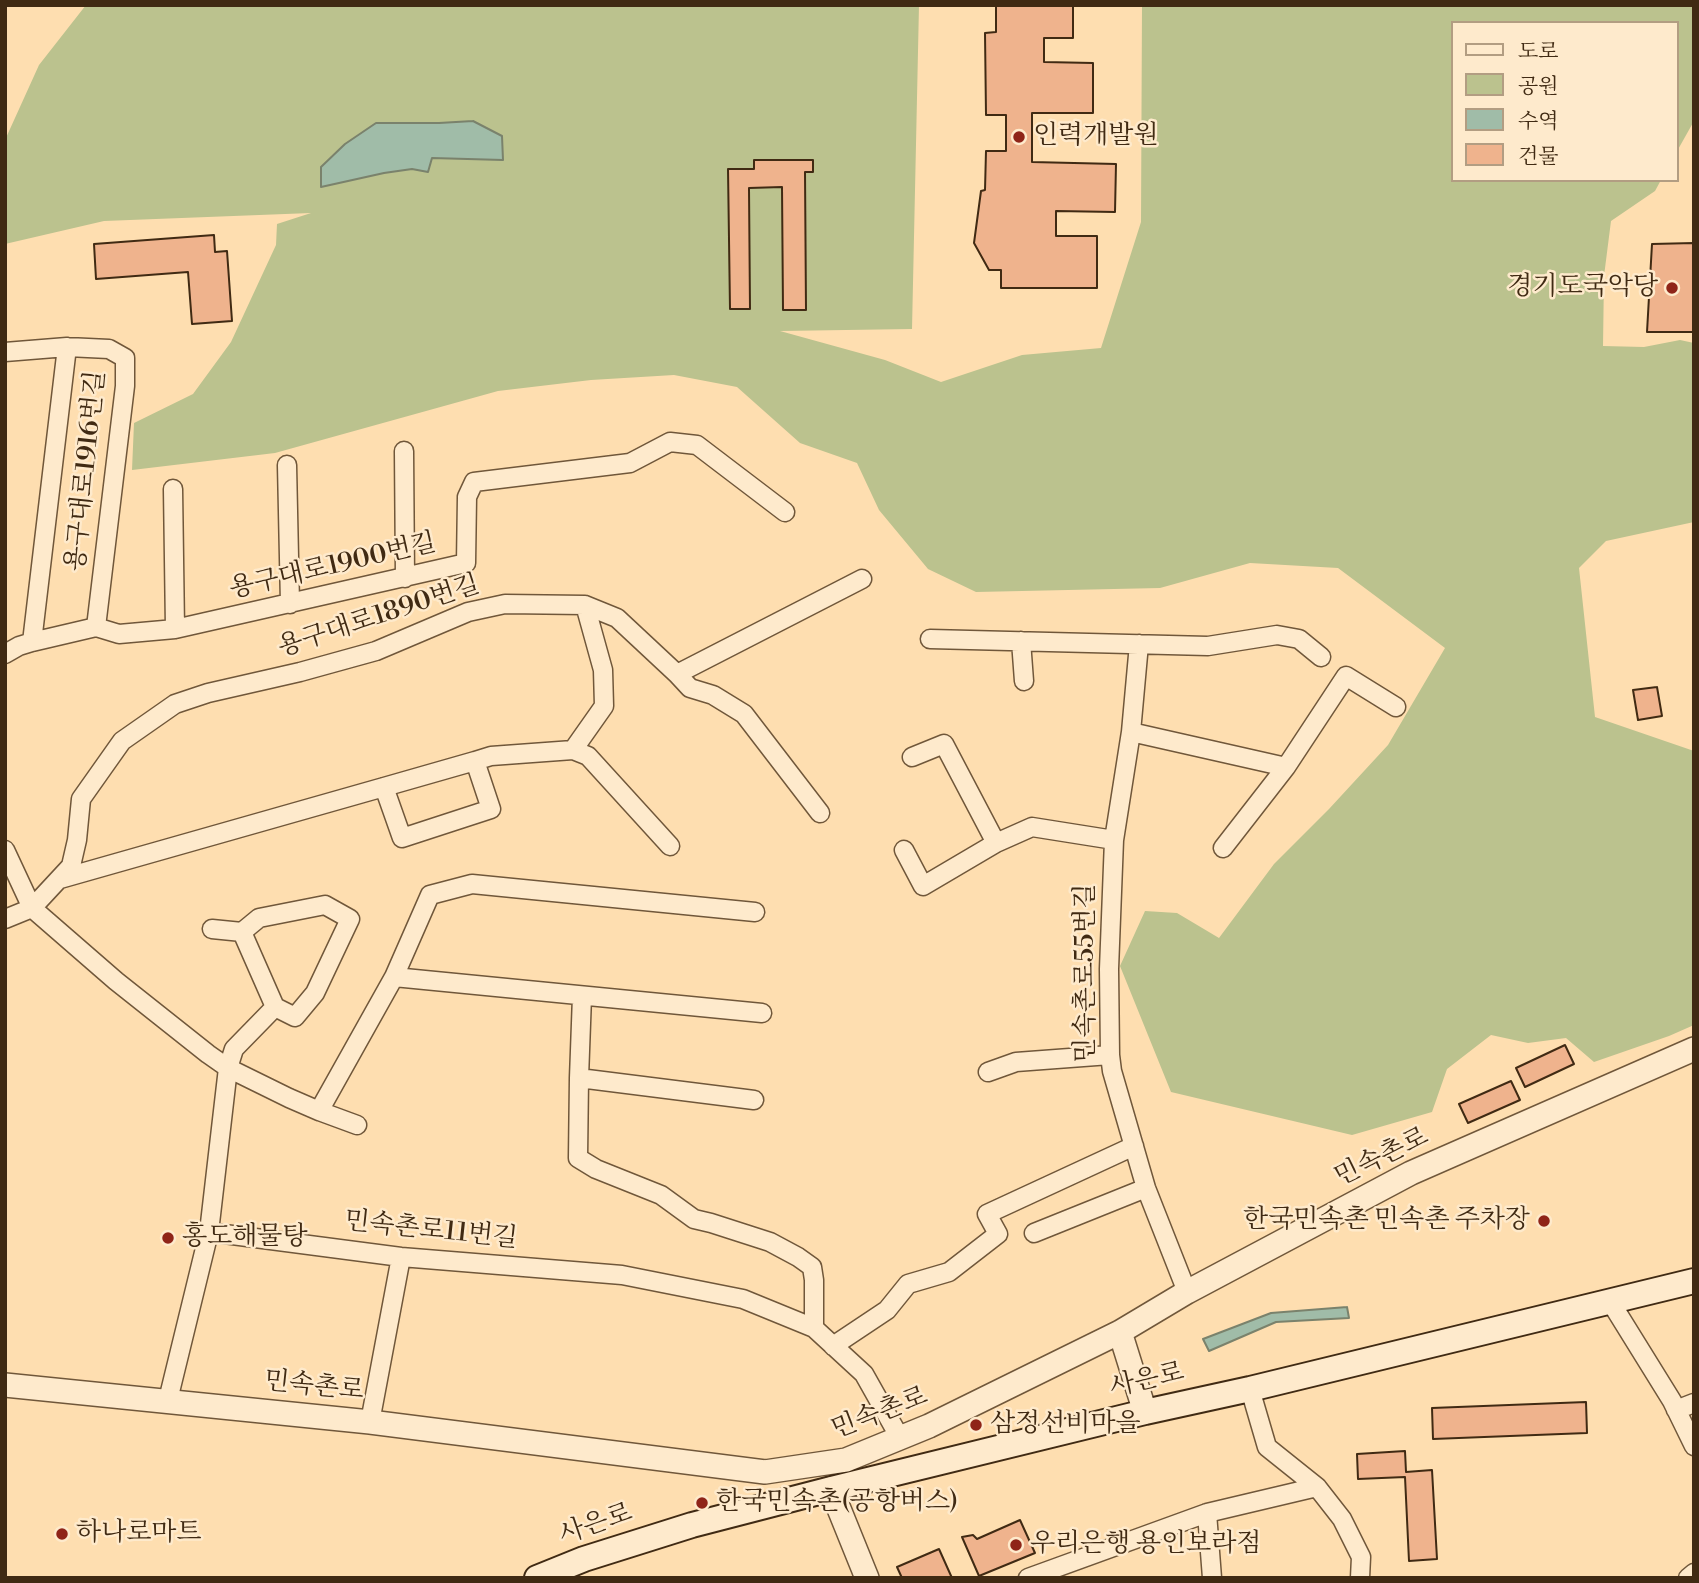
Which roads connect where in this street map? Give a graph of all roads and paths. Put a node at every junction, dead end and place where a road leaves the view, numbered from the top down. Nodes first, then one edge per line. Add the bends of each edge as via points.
1 (67, 347) junction
2 (5, 352) edge
3 (404, 451) dead end
4 (287, 464) dead end
5 (173, 489) dead end
6 (785, 512) dead end
7 (405, 578) junction
8 (862, 579) dead end
9 (290, 604) junction
10 (585, 605) junction
11 (96, 627) junction
12 (175, 629) junction
13 (930, 639) dead end
14 (1021, 641) junction
15 (32, 642) junction
16 (1139, 644) junction
17 (5, 654) edge
18 (1321, 657) dead end
19 (677, 674) junction
20 (1024, 681) dead end
21 (1396, 707) dead end
22 (1131, 732) junction
23 (573, 750) junction
24 (912, 757) dead end
25 (475, 761) junction
26 (1286, 767) junction
27 (384, 786) junction
28 (820, 813) dead end
29 (1114, 840) junction
30 (996, 843) junction
31 (670, 846) dead end
32 (1223, 848) dead end
33 (5, 850) edge
34 (904, 850) dead end
35 (57, 880) junction
36 (32, 908) junction
37 (755, 912) dead end
38 (5, 919) edge
39 (212, 929) dead end
40 (242, 932) junction
41 (394, 977) junction
42 (582, 996) junction
43 (275, 1007) junction
44 (762, 1013) dead end
45 (1694, 1049) edge
46 (1110, 1055) junction
47 (228, 1068) junction
48 (988, 1072) dead end
49 (579, 1078) junction
50 (754, 1100) dead end
51 (319, 1111) junction
52 (357, 1125) dead end
53 (1134, 1146) junction
54 (1146, 1188) junction
55 (209, 1232) junction
56 (1034, 1233) dead end
57 (401, 1257) junction
58 (1694, 1281) edge
59 (1187, 1292) junction
60 (1610, 1301) junction
61 (814, 1328) junction
62 (1120, 1332) junction
63 (833, 1346) junction
64 (5, 1385) edge
65 (1250, 1389) junction
66 (168, 1400) junction
67 (1694, 1403) edge
68 (1676, 1410) junction
69 (1144, 1412) junction
70 (370, 1422) junction
71 (900, 1438) junction
72 (1694, 1446) edge
73 (1317, 1487) junction
74 (831, 1489) junction
75 (1207, 1513) junction
76 (1694, 1573) edge
77 (537, 1578) edge
78 (867, 1578) edge
79 (1028, 1578) edge
80 (1212, 1578) edge
81 (1360, 1578) edge
82 (1688, 1578) edge

1 - 2 street, 용구대로1916번길
1 - 11 street, 용구대로1916번길 via 109,349 125,358
1 - 15 street
3 - 7 street
4 - 9 street
5 - 12 street
6 - 7 street, 용구대로1900번길 via 697,445 670,442 630,463 474,482 467,497 466,563
7 - 9 street, 용구대로1900번길
8 - 19 street
9 - 12 street, 용구대로1900번길
10 - 19 street, 용구대로1890번길 via 617,618
10 - 23 street via 603,670 604,706
10 - 35 street, 용구대로1890번길 via 505,604 468,612 376,651 175,704 122,741 81,799 71,866
11 - 12 street, 용구대로1900번길 via 119,634
11 - 15 street, 용구대로1900번길
13 - 14 street
14 - 16 street
14 - 20 street
15 - 17 street, 용구대로1900번길
16 - 18 street via 1208,646 1277,635 1299,639
16 - 22 street, 민속촌로55번길
19 - 28 street, 용구대로1890번길 via 690,688 713,695 744,715
21 - 26 street via 1346,676
22 - 26 street
22 - 29 street, 민속촌로55번길
23 - 25 street
23 - 31 street via 588,756
24 - 30 street via 944,744
25 - 27 street
25 - 27 street via 491,809 402,838
26 - 32 street
27 - 35 street
29 - 30 street via 1032,827
29 - 46 street, 민속촌로55번길
30 - 34 street via 923,886
33 - 36 street
35 - 36 street, 용구대로1890번길
36 - 38 street, 용구대로1890번길
36 - 47 street
37 - 41 street via 472,884 430,895
39 - 40 street
40 - 43 street
40 - 43 street via 259,918 325,905 353,912 315,993 295,1017
41 - 42 street
41 - 51 street
42 - 44 street
42 - 49 street
43 - 47 street via 234,1049
45 - 59 street, 민속촌로 via 1410,1173
46 - 48 street via 1016,1062
46 - 53 street, 민속촌로55번길
47 - 51 street
47 - 55 street
49 - 50 street
49 - 61 street via 578,1158 661,1195 694,1219 770,1242 812,1267
51 - 52 street
53 - 54 street, 민속촌로55번길
53 - 63 street via 986,1214 998,1234 949,1272 908,1284 887,1310
54 - 56 street
54 - 59 street, 민속촌로55번길
55 - 57 street, 민속촌로11번길
55 - 66 street
57 - 61 street, 민속촌로11번길 via 622,1275 743,1299
57 - 70 street
58 - 60 main road, 사은로
59 - 62 street, 민속촌로
60 - 65 main road, 사은로
60 - 68 street
61 - 63 street, 민속촌로11번길
62 - 69 street
62 - 71 street, 민속촌로
63 - 71 street, 민속촌로11번길 via 864,1374
64 - 66 street, 민속촌로
65 - 69 main road, 사은로
65 - 73 street via 1267,1447
66 - 70 street, 민속촌로
67 - 68 street
68 - 72 street
69 - 74 main road, 사은로
70 - 71 street, 민속촌로 via 765,1472 846,1460
73 - 75 street
73 - 81 street via 1342,1519 1361,1557
74 - 77 main road, 사은로 via 692,1525
74 - 78 street
75 - 79 street
75 - 80 street
76 - 82 street

